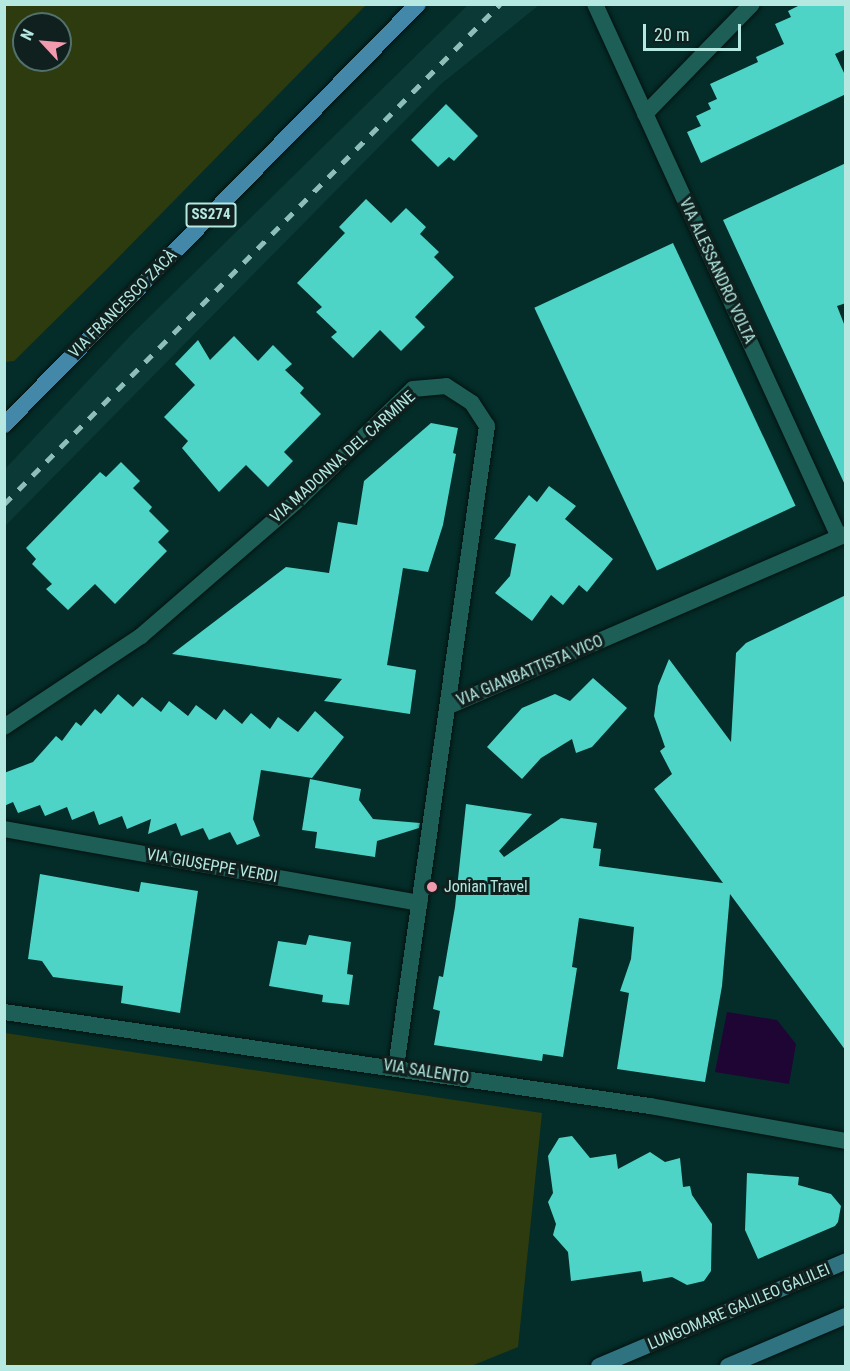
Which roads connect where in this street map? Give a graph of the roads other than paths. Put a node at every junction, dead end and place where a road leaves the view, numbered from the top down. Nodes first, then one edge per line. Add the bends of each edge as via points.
1 (418, 4) edge
2 (595, 4) edge
3 (752, 4) edge
4 (645, 114) junction
5 (4, 425) edge
6 (842, 536) edge
7 (449, 706) junction
8 (4, 727) edge
9 (4, 829) edge
10 (419, 903) junction
11 (4, 1012) edge
12 (396, 1067) junction
13 (846, 1141) edge
14 (846, 1261) edge
15 (846, 1316) edge
16 (600, 1366) edge
17 (728, 1366) edge

1 - 5 main road, VIA FRANCESCO ZACÀ / SS274
2 - 4 street, VIA ALESSANDRO VOLTA
3 - 4 street
4 - 6 street, VIA ALESSANDRO VOLTA
6 - 7 street, VIA GIANBATTISTA VICO
7 - 8 street, VIA MADONNA DEL CARMINE via 487,426 472,403 446,386 413,389 299,499 141,636
7 - 10 street, VIA GIANBATTISTA VICO
9 - 10 street, VIA GIUSEPPE VERDI
10 - 12 street, VIA GIANBATTISTA VICO
11 - 12 street, VIA SALENTO
12 - 13 street, VIA SALENTO
14 - 16 main road, LUNGOMARE GALILEO GALILEI
15 - 17 main road

